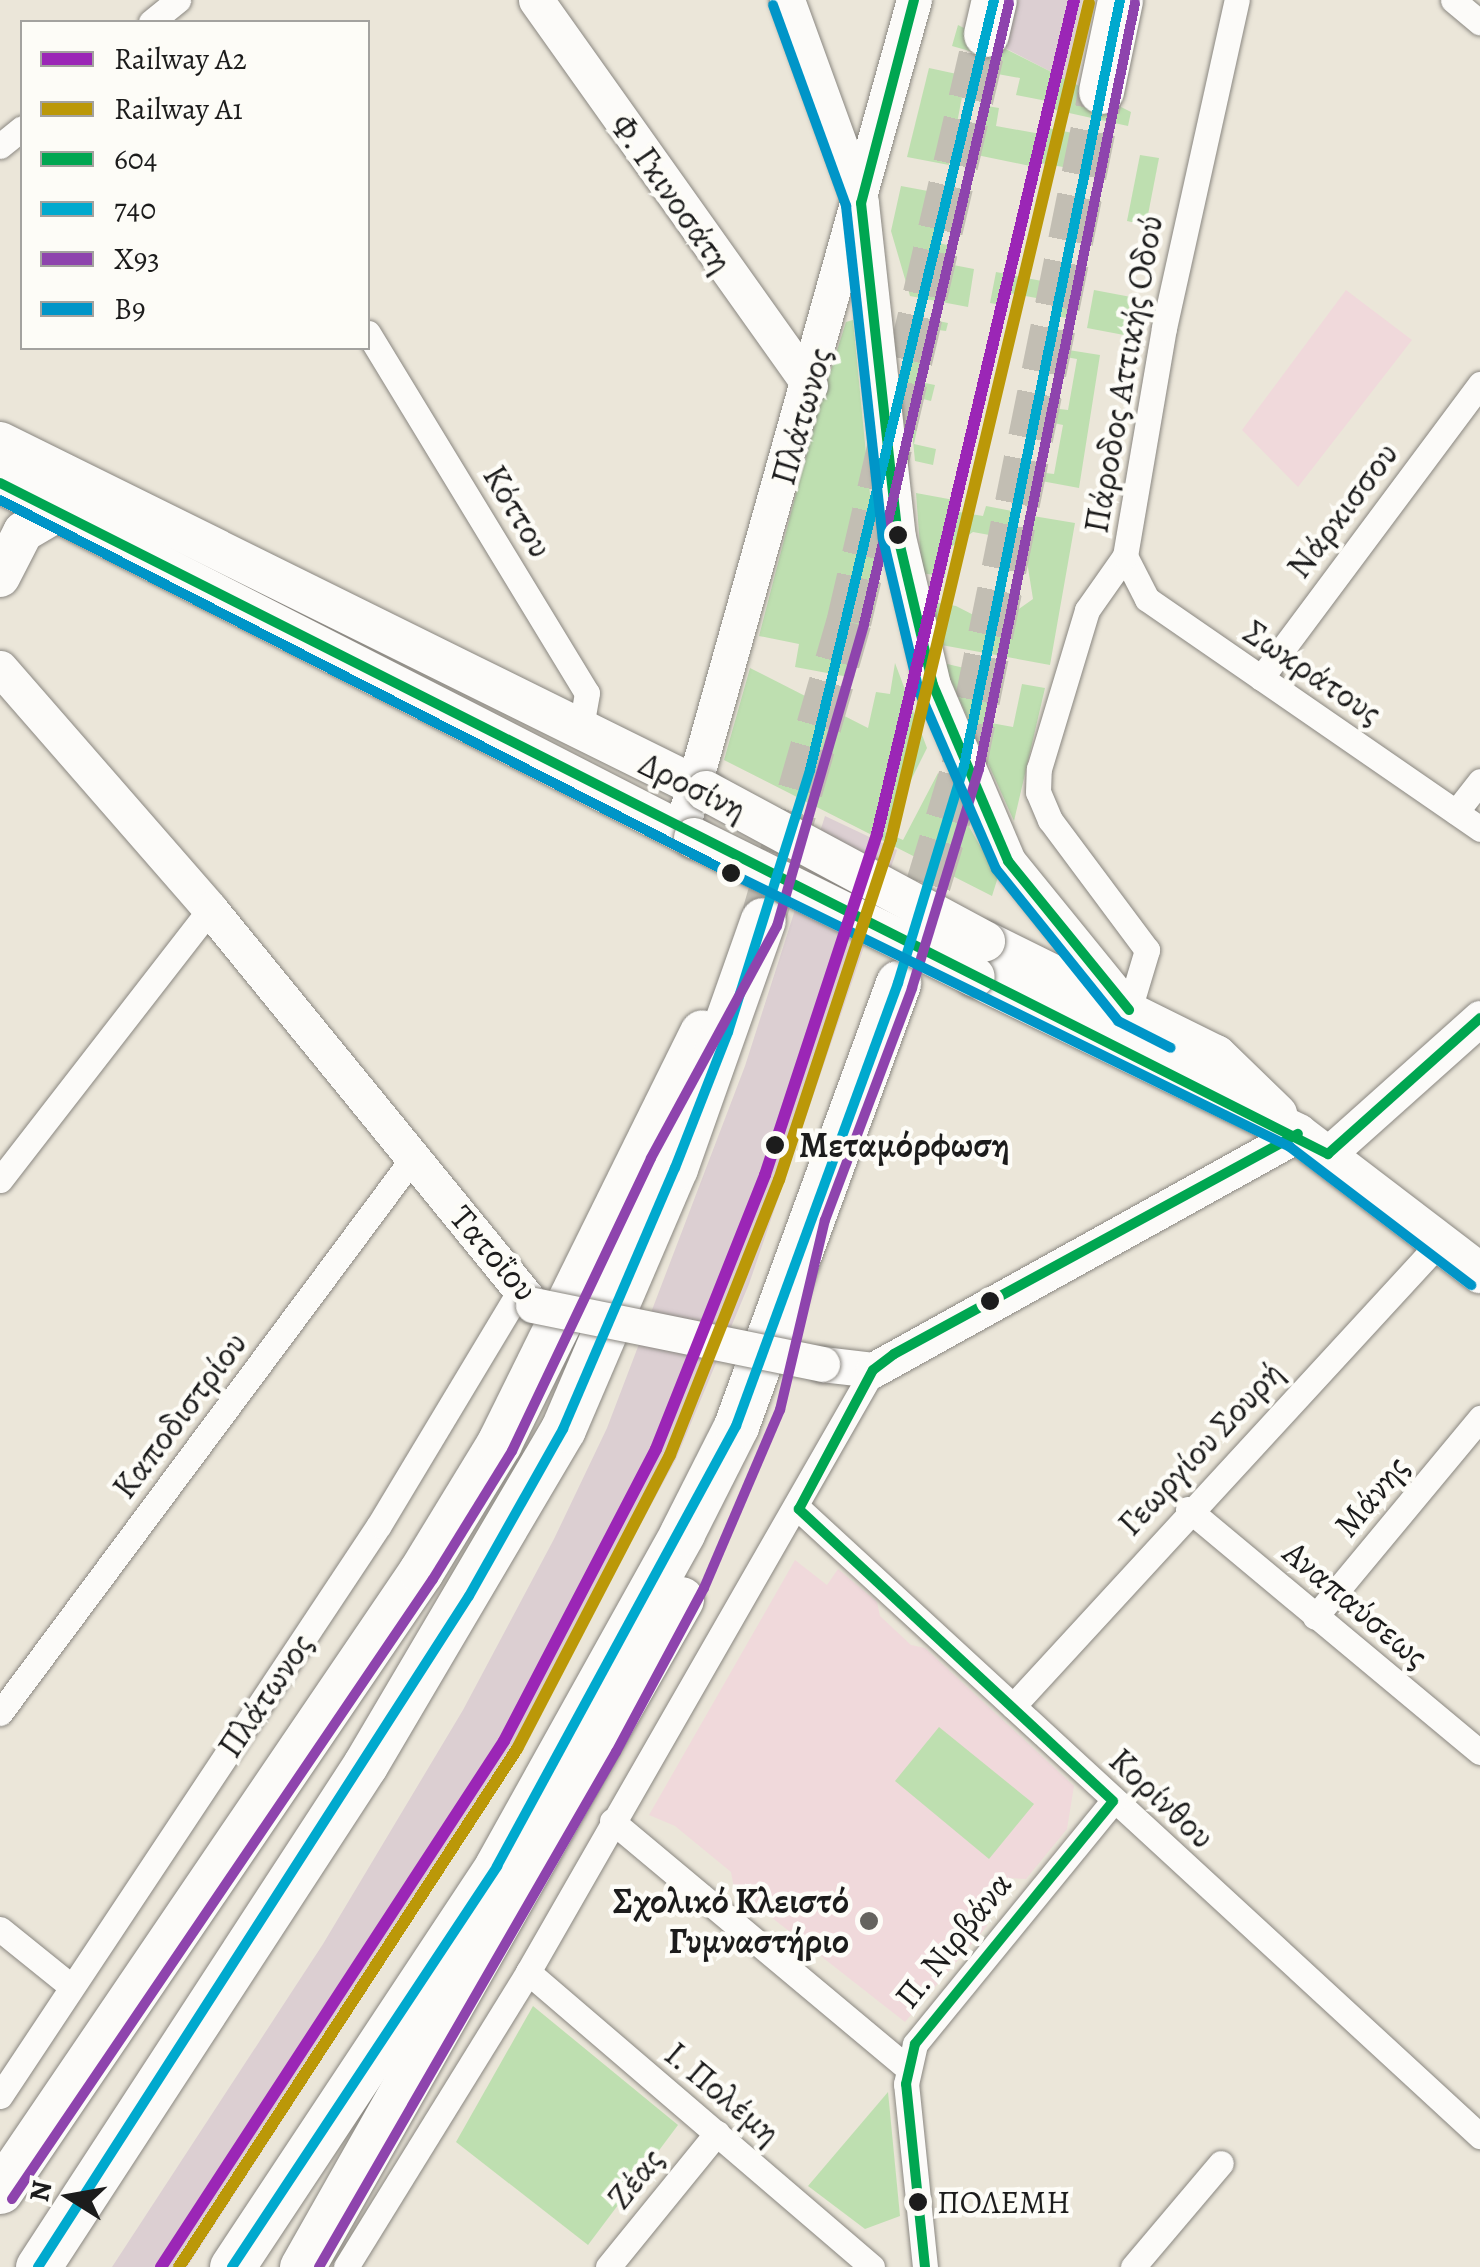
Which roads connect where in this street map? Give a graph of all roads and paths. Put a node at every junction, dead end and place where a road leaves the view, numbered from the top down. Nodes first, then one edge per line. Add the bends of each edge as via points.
1 (536, 0) edge
2 (788, 0) edge
3 (914, 0) edge
4 (1120, 0) edge
5 (1237, 0) edge
6 (1101, 91) tunnel mouth
7 (20, 130) edge
8 (0, 146) edge
9 (861, 203) junction
10 (370, 336) edge
11 (1480, 384) edge
12 (810, 385) junction
13 (0, 442) edge
14 (0, 484) edge
15 (59, 510) junction
16 (1125, 556) junction
17 (0, 577) edge
18 (1261, 678) junction
19 (5, 685) edge
20 (580, 732) junction
21 (1480, 780) edge
22 (700, 787) junction
23 (1456, 812) junction
24 (1480, 829) edge
25 (687, 834) junction
26 (210, 909) junction
27 (980, 959) junction
28 (898, 983) tunnel mouth
29 (1129, 1010) junction
30 (1480, 1018) edge
31 (1313, 1144) junction
32 (413, 1158) junction
33 (0, 1180) edge
34 (811, 1216) junction
35 (1441, 1241) junction
36 (1480, 1272) edge
37 (526, 1298) junction
38 (873, 1370) junction
39 (1480, 1418) edge
40 (1188, 1508) junction
41 (799, 1509) junction
42 (1315, 1618) junction
43 (1013, 1706) junction
44 (0, 1712) edge
45 (1480, 1752) edge
46 (1114, 1800) junction
47 (612, 1821) junction
48 (0, 1929) edge
49 (528, 1972) junction
50 (72, 1987) junction
51 (906, 2067) junction
52 (0, 2096) edge
53 (61, 2105) junction
54 (717, 2132) junction
55 (1480, 2136) edge
56 (1222, 2163) dead end
57 (0, 2174) edge
58 (0, 2191) edge
59 (38, 2267) edge
60 (232, 2267) edge
61 (302, 2267) edge
62 (346, 2267) edge
63 (608, 2267) edge
64 (872, 2267) edge
65 (924, 2267) edge
66 (1133, 2267) edge

1 - 12 main road, Φ. Γκινοσάτη
2 - 9 main road
3 - 9 main road, Πλάτωνος
4 - 6 highway
5 - 16 street, Πάροδος Αττικής Οδού via 1164,328
7 - 8 street
9 - 12 main road, Πλάτωνος
9 - 29 main road via 898,537 934,685 1008,861
10 - 20 street, Κόττου via 587,692
11 - 18 street, Νάρκισσου
12 - 22 main road, Πλάτωνος
13 - 20 main road, Δροσίνη
14 - 15 main road, Δροσίνη
15 - 17 main road via 24,532
15 - 25 main road, Δροσίνη
16 - 18 street, Σωκράτους via 1147,599
16 - 29 street, Πάροδος Αττικής Οδού via 1100,583 1088,610 1038,792 1050,820 1146,950
18 - 23 street, Σωκράτους
19 - 26 main road, Τατοΐου
20 - 22 main road, Δροσίνη
21 - 23 street
22 - 25 main road, Πλάτωνος
22 - 27 main road, Δροσίνη, bridge
23 - 24 street, Σωκράτους
25 - 27 main road, Δροσίνη, bridge
26 - 32 main road, Τατοΐου
26 - 33 street
27 - 29 main road, Δροσίνη
27 - 31 main road, Δροσίνη
28 - 34 highway
29 - 31 main road, Δροσίνη via 1216,1056
30 - 31 main road
31 - 35 main road
31 - 38 main road
32 - 37 main road, Τατοΐου
32 - 44 street, Καποδιστρίου
34 - 60 highway via 736,1426 682,1533 497,1866
34 - 61 highway via 766,1405 698,1565 603,1745
35 - 36 main road
35 - 40 street, Γεωργίου Σουρή
37 - 38 main road, Τατοΐου, bridge
37 - 50 street, Πλάτωνος
38 - 41 street
39 - 42 street, Μάνης
40 - 42 street, Αναπαύσεως
40 - 43 street, Γεωργίου Σουρή
41 - 43 street, Κορίνθου
41 - 47 street
42 - 45 street, Αναπαύσεως
43 - 46 street, Κορίνθου
46 - 51 street, Π. Νιρβάνα via 929,2022
46 - 55 street, Κορίνθου
47 - 49 street
47 - 51 street
48 - 50 street
49 - 54 street, Ι. Πολέμη
49 - 62 street
50 - 52 street, Πλάτωνος
51 - 65 street, Π. Νιρβάνα
53 - 57 highway
53 - 58 highway
53 - 59 highway via 421,1571 499,1444 574,1298 638,1151 763,920 682,1151 563,1430 365,1765
54 - 63 street, Ζέας
54 - 64 street, Ι. Πολέμη
56 - 66 street

